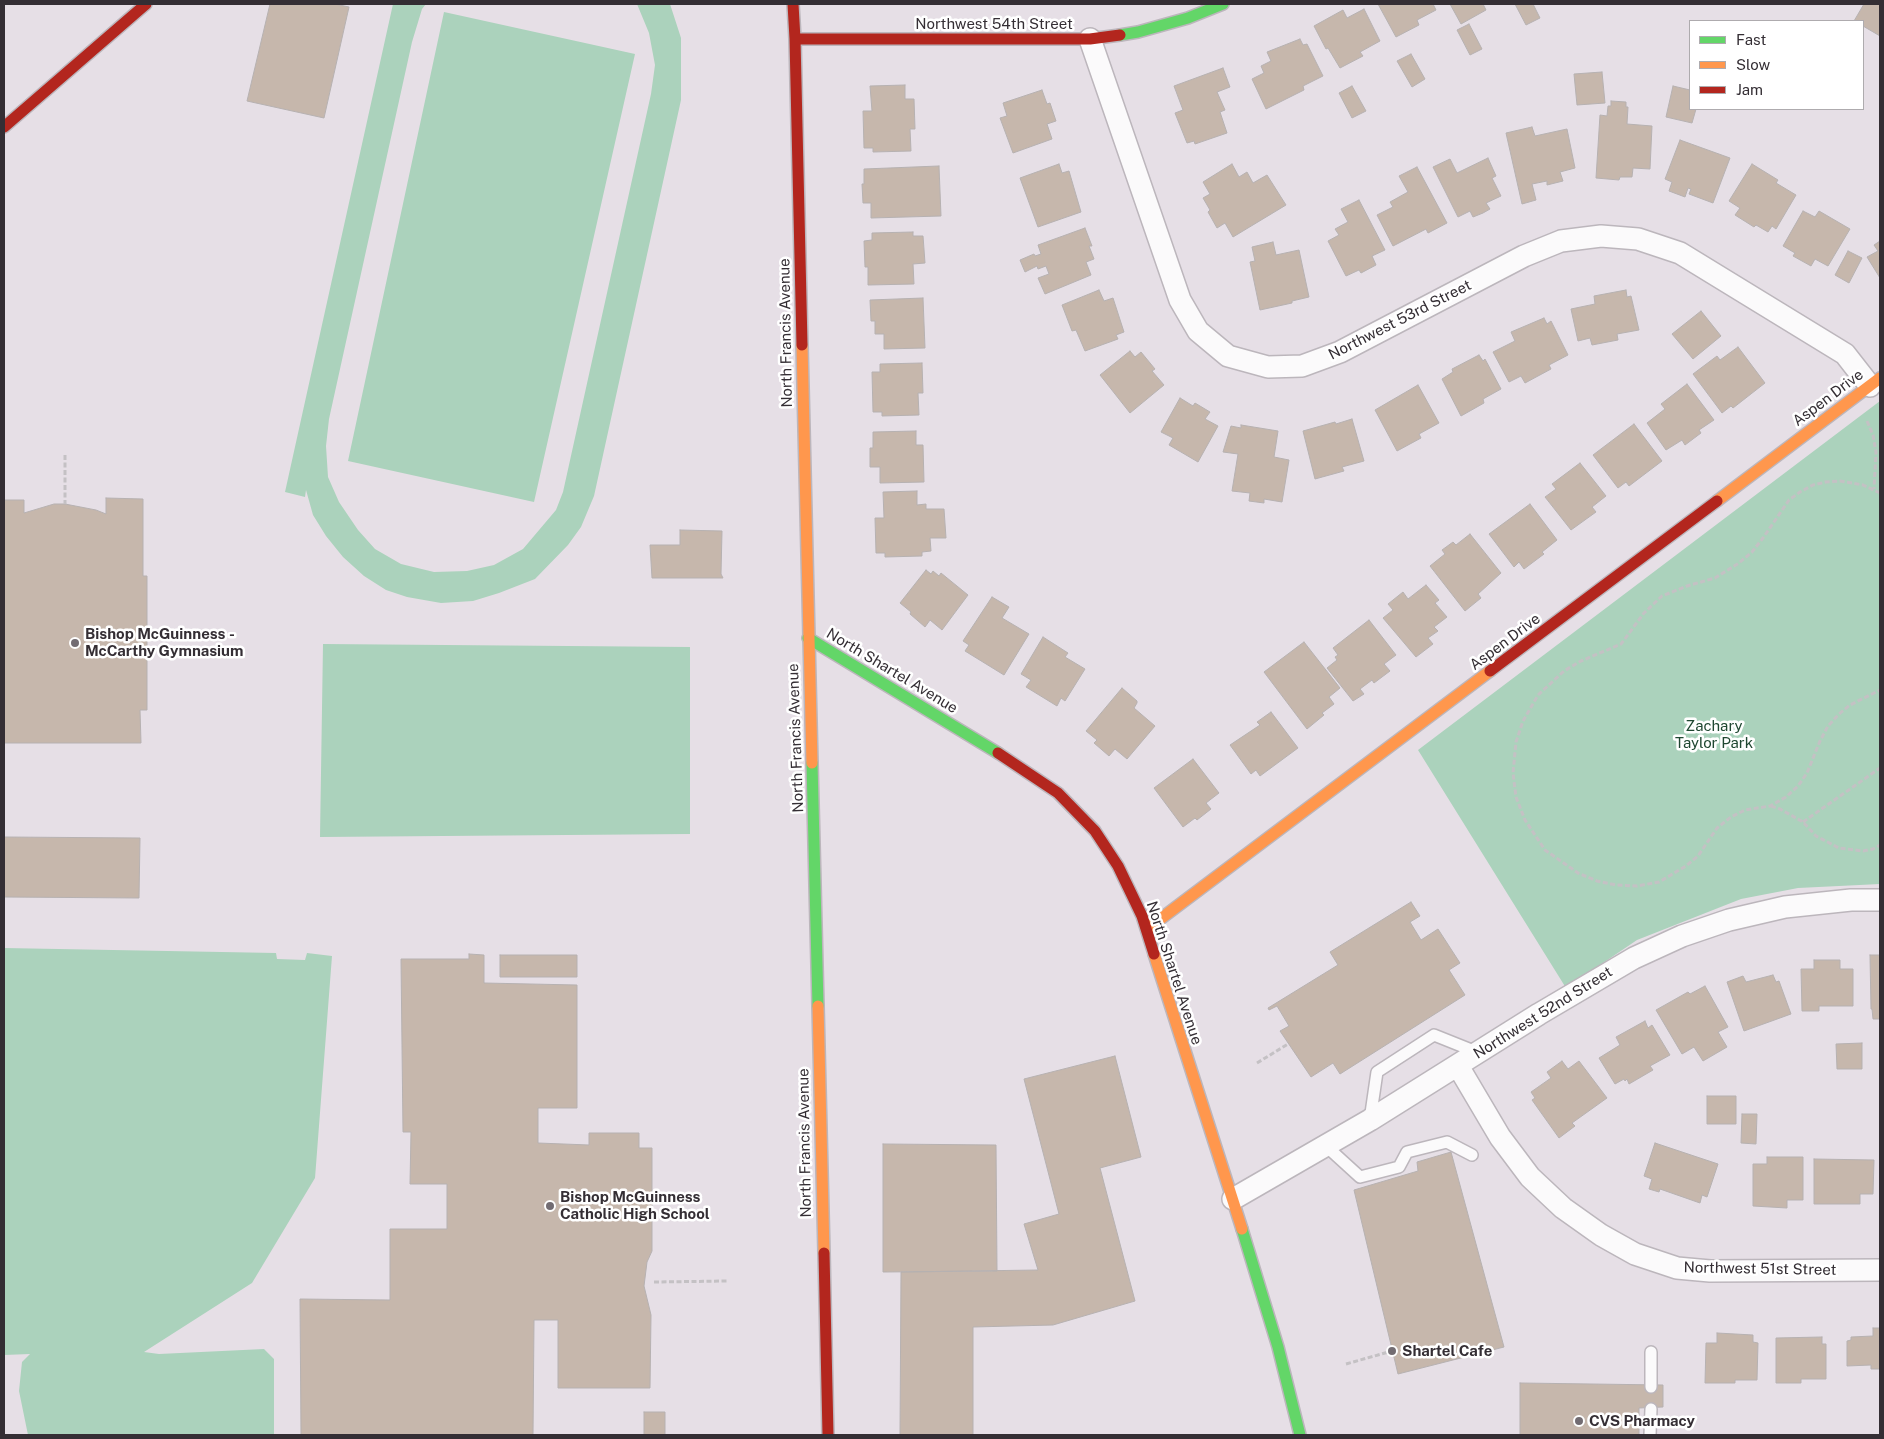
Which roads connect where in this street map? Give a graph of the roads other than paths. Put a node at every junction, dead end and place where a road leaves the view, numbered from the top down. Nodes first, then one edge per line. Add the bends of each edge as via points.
1 (146, 4) edge
2 (793, 4) edge
3 (1223, 4) edge
4 (1090, 38) junction
5 (795, 39) junction
6 (4, 127) edge
7 (1868, 387) edge
8 (808, 638) junction
9 (1880, 900) edge
10 (1147, 930) junction
11 (1479, 1053) junction
12 (1458, 1066) junction
13 (1370, 1120) junction
14 (1326, 1146) junction
15 (1472, 1155) dead end
16 (1233, 1199) junction
17 (1880, 1270) edge
18 (1651, 1352) dead end
19 (1651, 1387) dead end
20 (1651, 1409) dead end
21 (828, 1435) edge
22 (1300, 1435) edge
23 (1650, 1435) edge

1 - 6 street
2 - 5 street
3 - 4 street, Northwest 54th Street via 1138,32
4 - 5 street, Northwest 54th Street
4 - 7 street, Northwest 53rd Street via 1180,300 1198,331 1228,356 1268,367 1302,366 1340,352 1524,256 1560,241 1601,236 1638,239 1680,252 1845,354
5 - 8 street, North Francis Avenue
7 - 10 street, Aspen Drive
8 - 10 street, North Shartel Avenue via 1016,764 1058,794 1095,830 1118,866
8 - 21 street, North Francis Avenue
9 - 11 street, Northwest 52nd Street via 1785,907 1729,920 1682,936 1634,958
10 - 16 street, North Shartel Avenue
11 - 12 street, Northwest 52nd Street
11 - 13 lane via 1434,1035 1377,1072
12 - 13 street, Northwest 52nd Street
12 - 17 street, Northwest 51st Street via 1500,1137 1530,1178 1563,1208 1635,1254 1677,1268 1710,1271
13 - 14 street, Northwest 52nd Street
14 - 15 lane via 1360,1178 1399,1167 1407,1152 1446,1142
14 - 16 street, Northwest 52nd Street
16 - 22 street, North Shartel Avenue via 1278,1347
18 - 19 lane
20 - 23 lane

